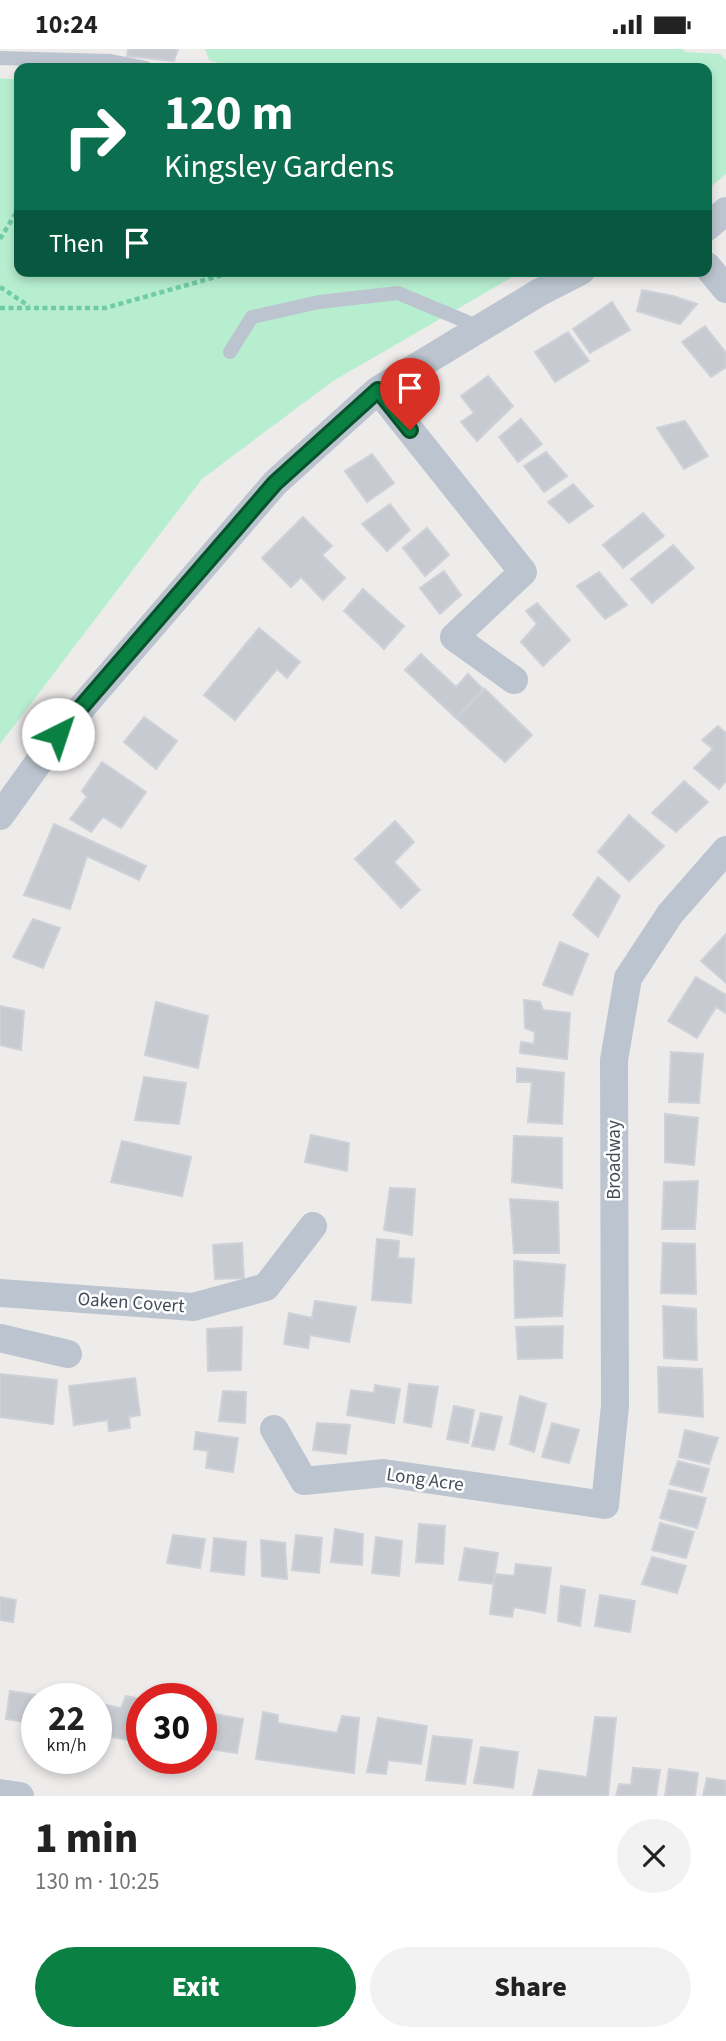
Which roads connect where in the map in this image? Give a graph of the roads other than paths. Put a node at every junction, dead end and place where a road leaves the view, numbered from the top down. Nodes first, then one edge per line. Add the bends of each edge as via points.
1 (0, 58) edge
2 (121, 63) edge
3 (726, 211) edge
4 (712, 223) edge
5 (712, 272) edge
6 (570, 277) edge
7 (726, 289) edge
8 (479, 327) junction
9 (230, 352) dead end
10 (378, 390) junction
11 (514, 680) dead end
12 (0, 816) edge
13 (726, 850) edge
14 (313, 1226) dead end
15 (0, 1293) edge
16 (0, 1338) edge
17 (68, 1354) dead end
18 (274, 1429) dead end
19 (605, 1505) joint
20 (0, 1793) edge
21 (20, 1796) edge

1 - 2 lane
3 - 4 street
5 - 7 street
6 - 8 street
8 - 9 lane via 398,293 319,302 252,317
8 - 10 street
10 - 11 street via 523,572 454,637
10 - 12 street via 275,483 58,734
13 - 19 street, Broadway via 670,914 628,978 614,1060 615,1406
14 - 15 street, Oaken Covert via 266,1287 192,1307
16 - 17 street
18 - 19 street, Long Acre via 304,1481 384,1473
20 - 21 street

